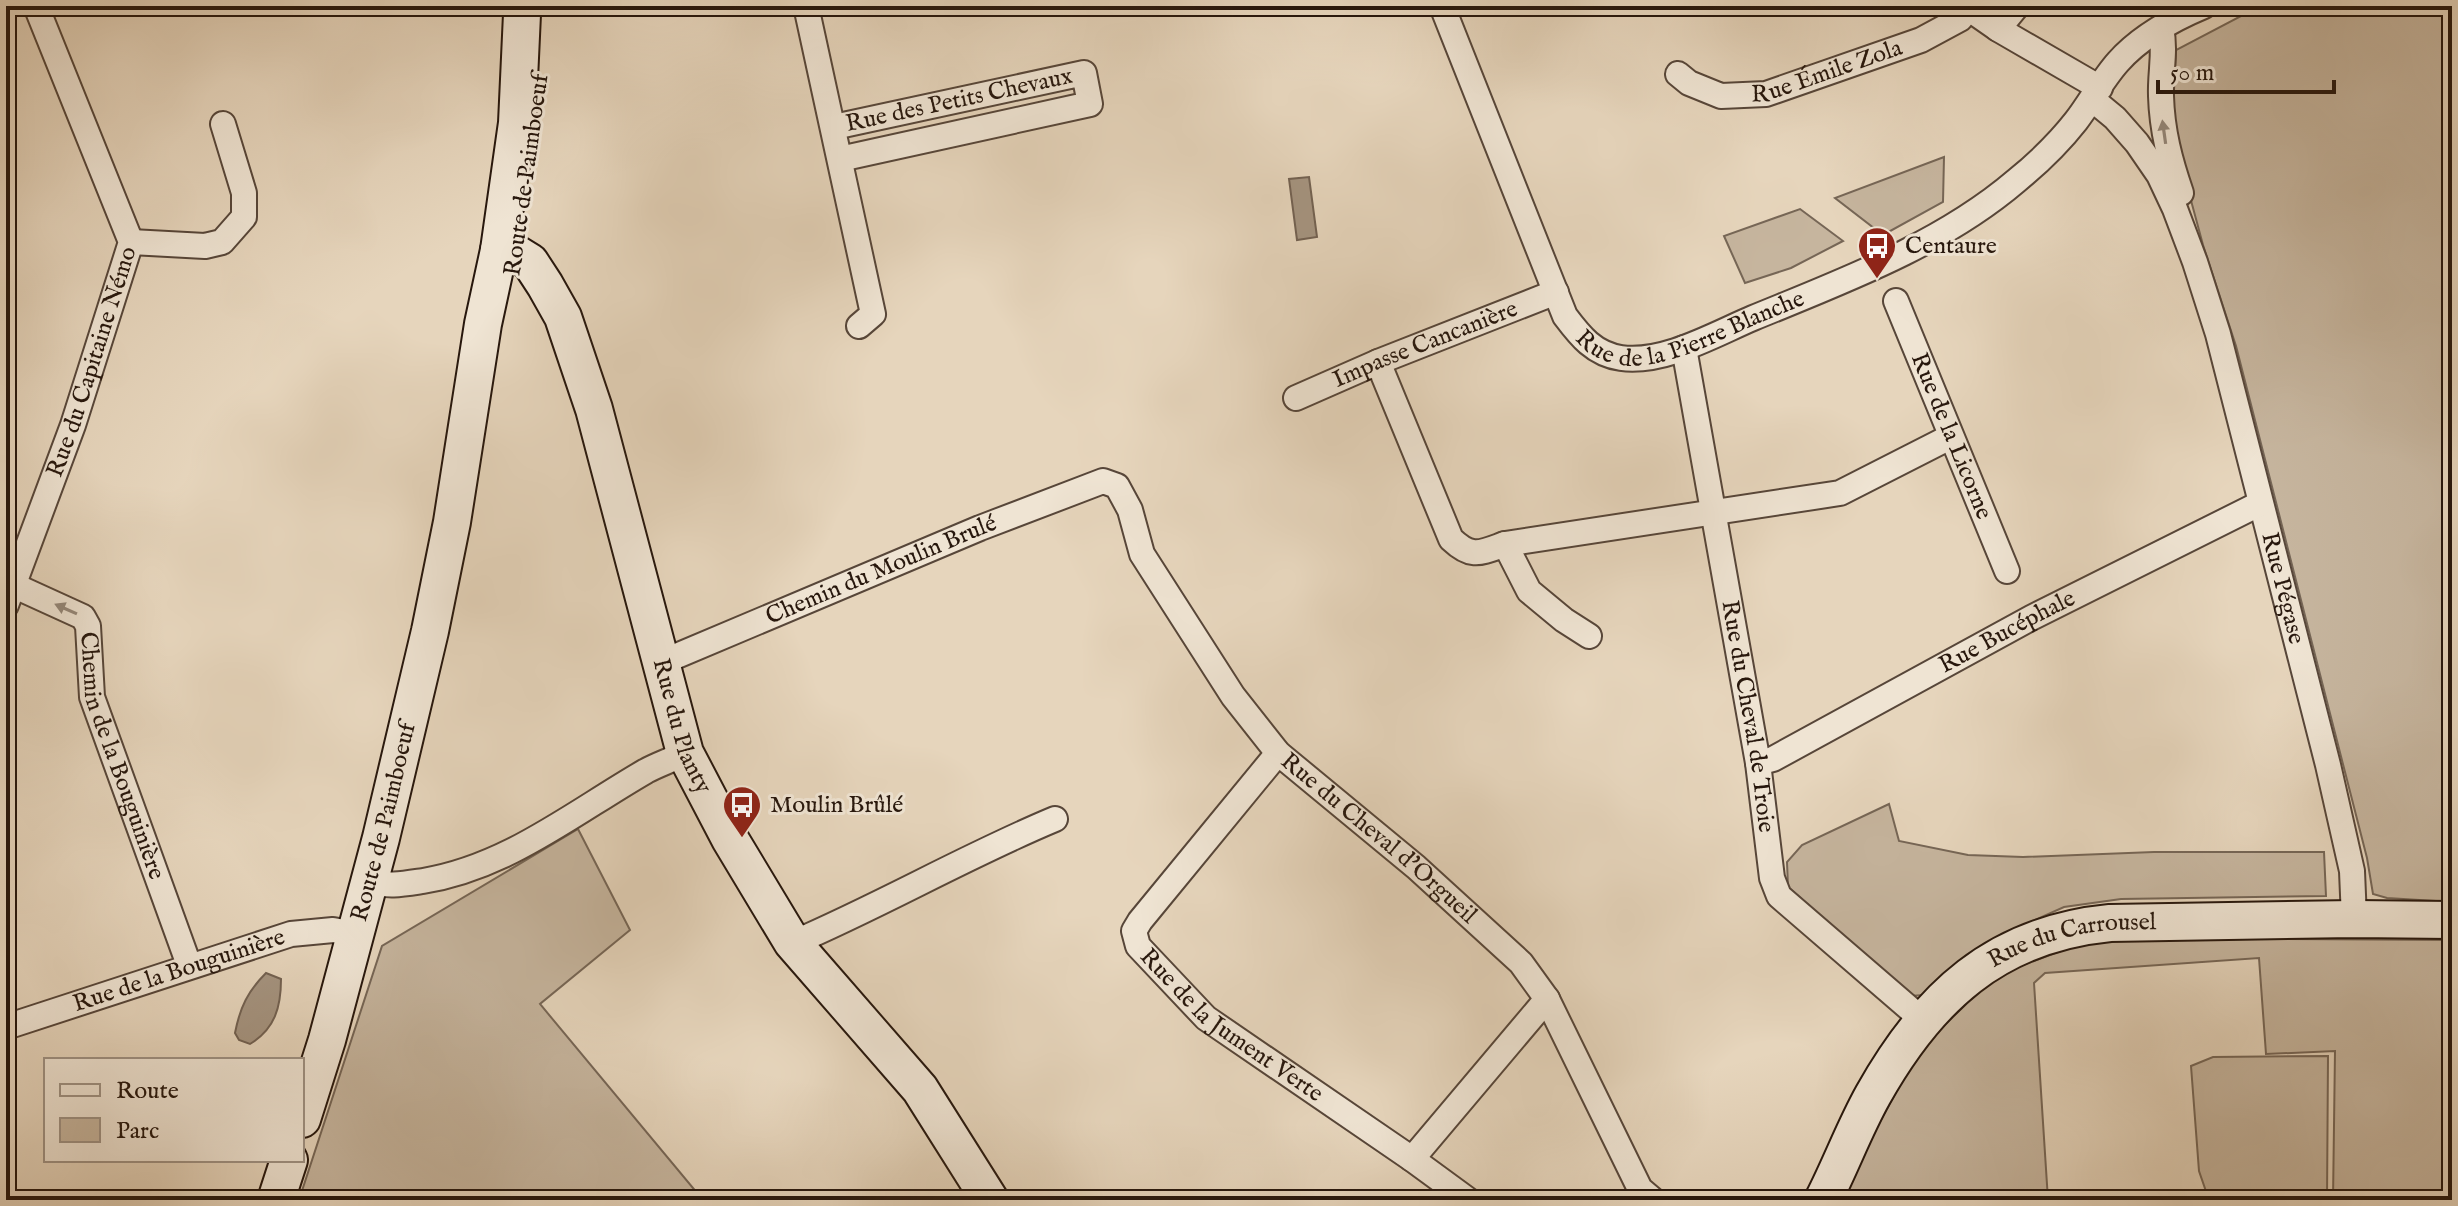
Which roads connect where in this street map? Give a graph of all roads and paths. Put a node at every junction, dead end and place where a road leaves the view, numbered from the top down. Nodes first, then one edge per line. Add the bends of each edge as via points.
1 (36, 6) edge
2 (806, 6) edge
3 (1442, 6) edge
4 (2017, 6) edge
5 (2204, 6) edge
6 (1967, 7) edge
7 (532, 10) edge
8 (2161, 28) junction
9 (1998, 29) junction
10 (1678, 74) dead end
11 (2096, 94) junction
12 (223, 124) dead end
13 (834, 127) junction
14 (840, 159) junction
15 (131, 242) junction
16 (508, 252) junction
17 (2195, 262) junction
18 (1556, 292) junction
19 (1896, 301) dead end
20 (859, 326) dead end
21 (1684, 348) junction
22 (1378, 362) junction
23 (1296, 398) dead end
24 (1950, 437) junction
25 (1103, 481) joint
26 (2259, 504) junction
27 (1715, 512) junction
28 (1505, 544) junction
29 (2007, 571) dead end
30 (10, 595) edge
31 (1589, 636) dead end
32 (660, 663) junction
33 (685, 753) junction
34 (1278, 753) junction
35 (1758, 763) junction
36 (1055, 819) dead end
37 (369, 881) junction
38 (2354, 919) junction
39 (2452, 920) edge
40 (356, 934) junction
41 (793, 943) junction
42 (189, 965) junction
43 (1547, 999) junction
44 (1924, 1021) junction
45 (6, 1027) edge
46 (304, 1113) edge
47 (1412, 1159) junction
48 (288, 1162) edge
49 (276, 1200) edge
50 (990, 1200) edge
51 (1468, 1200) edge
52 (1653, 1200) edge
53 (1823, 1200) edge

1 - 15 street, Rue du Capitaine Némo
2 - 13 street, Rue des Petits Chevaux
3 - 18 street, Rue de la Pierre Blanche
4 - 9 street
5 - 8 street, Rue de la Pierre Blanche
6 - 9 street, Rue Pégase
6 - 10 street, Rue Émile Zola via 1960,19 1921,40 1766,94 1721,96
7 - 16 street, Route de Paimboeuf
8 - 11 street, Rue de la Pierre Blanche via 2117,63
17 -> 8 street, Rue Pégase via 2193,228 2164,136
9 - 11 street, Rue Pégase
11 - 17 street, Rue Pégase via 2159,175
11 - 21 street, Rue de la Pierre Blanche via 2058,143 1988,203 1827,288
12 - 15 street via 244,193 244,217 222,242 205,246
13 - 14 street, Rue des Petits Chevaux
13 - 14 street, Rue des Petits Chevaux via 1084,73 1090,104
14 - 20 street, Rue des Petits Chevaux via 873,314
15 - 30 street, Rue du Capitaine Némo via 73,425
16 - 32 street, Rue du Planty via 530,262 563,317 577,353
16 - 37 street, Route de Paimboeuf via 483,324 430,631
17 - 26 street, Rue Pégase
18 - 21 street, Rue de la Pierre Blanche via 1565,316 1600,352 1623,358
18 - 22 street, Impasse Cancanière
19 - 24 street, Rue de la Licorne
21 - 27 street, Rue du Cheval de Troie
22 - 23 street, Impasse Cancanière
22 - 28 street via 1451,539 1463,551 1478,553
24 - 27 street via 1840,493
24 - 29 street, Rue de la Licorne
25 - 32 street, Chemin du Moulin Brulé
25 - 34 street, Rue du Cheval d'Orgueil via 1117,486 1142,554 1233,696
26 - 35 street, Rue Bucéphale
26 - 38 street, Rue Pégase via 2352,871
27 - 28 street
27 - 35 street, Rue du Cheval de Troie
28 - 31 street via 1529,591
42 -> 30 street, Chemin de la Bouguinière via 92,697 88,626 83,617
32 - 33 street, Rue du Planty
33 - 37 street via 498,859 435,879 391,886
33 - 41 street, Rue du Planty
34 - 43 street, Rue du Cheval d'Orgueil via 1521,963
34 - 47 street, Rue de la Jument Verte via 1140,921 1134,931 1138,946 1206,1018
35 - 44 street, Rue du Cheval de Troie via 1772,878 1779,896
36 - 41 street
37 - 40 street, Route de Paimboeuf
38 - 39 street, Rue du Carrousel
38 - 44 street, Rue du Carrousel via 2070,927 2005,952 1959,984
40 - 42 street, Rue de la Bouguinière via 291,934
40 - 46 street, Route de Paimboeuf
41 - 50 street, Rue du Planty via 920,1089
42 - 45 street, Rue de la Bouguinière
43 - 47 street
43 - 52 street, Rue du Cheval d'Orgueil via 1640,1189
44 - 53 street, Rue du Carrousel via 1879,1085
47 - 51 street, Rue de la Jument Verte
48 - 49 street

